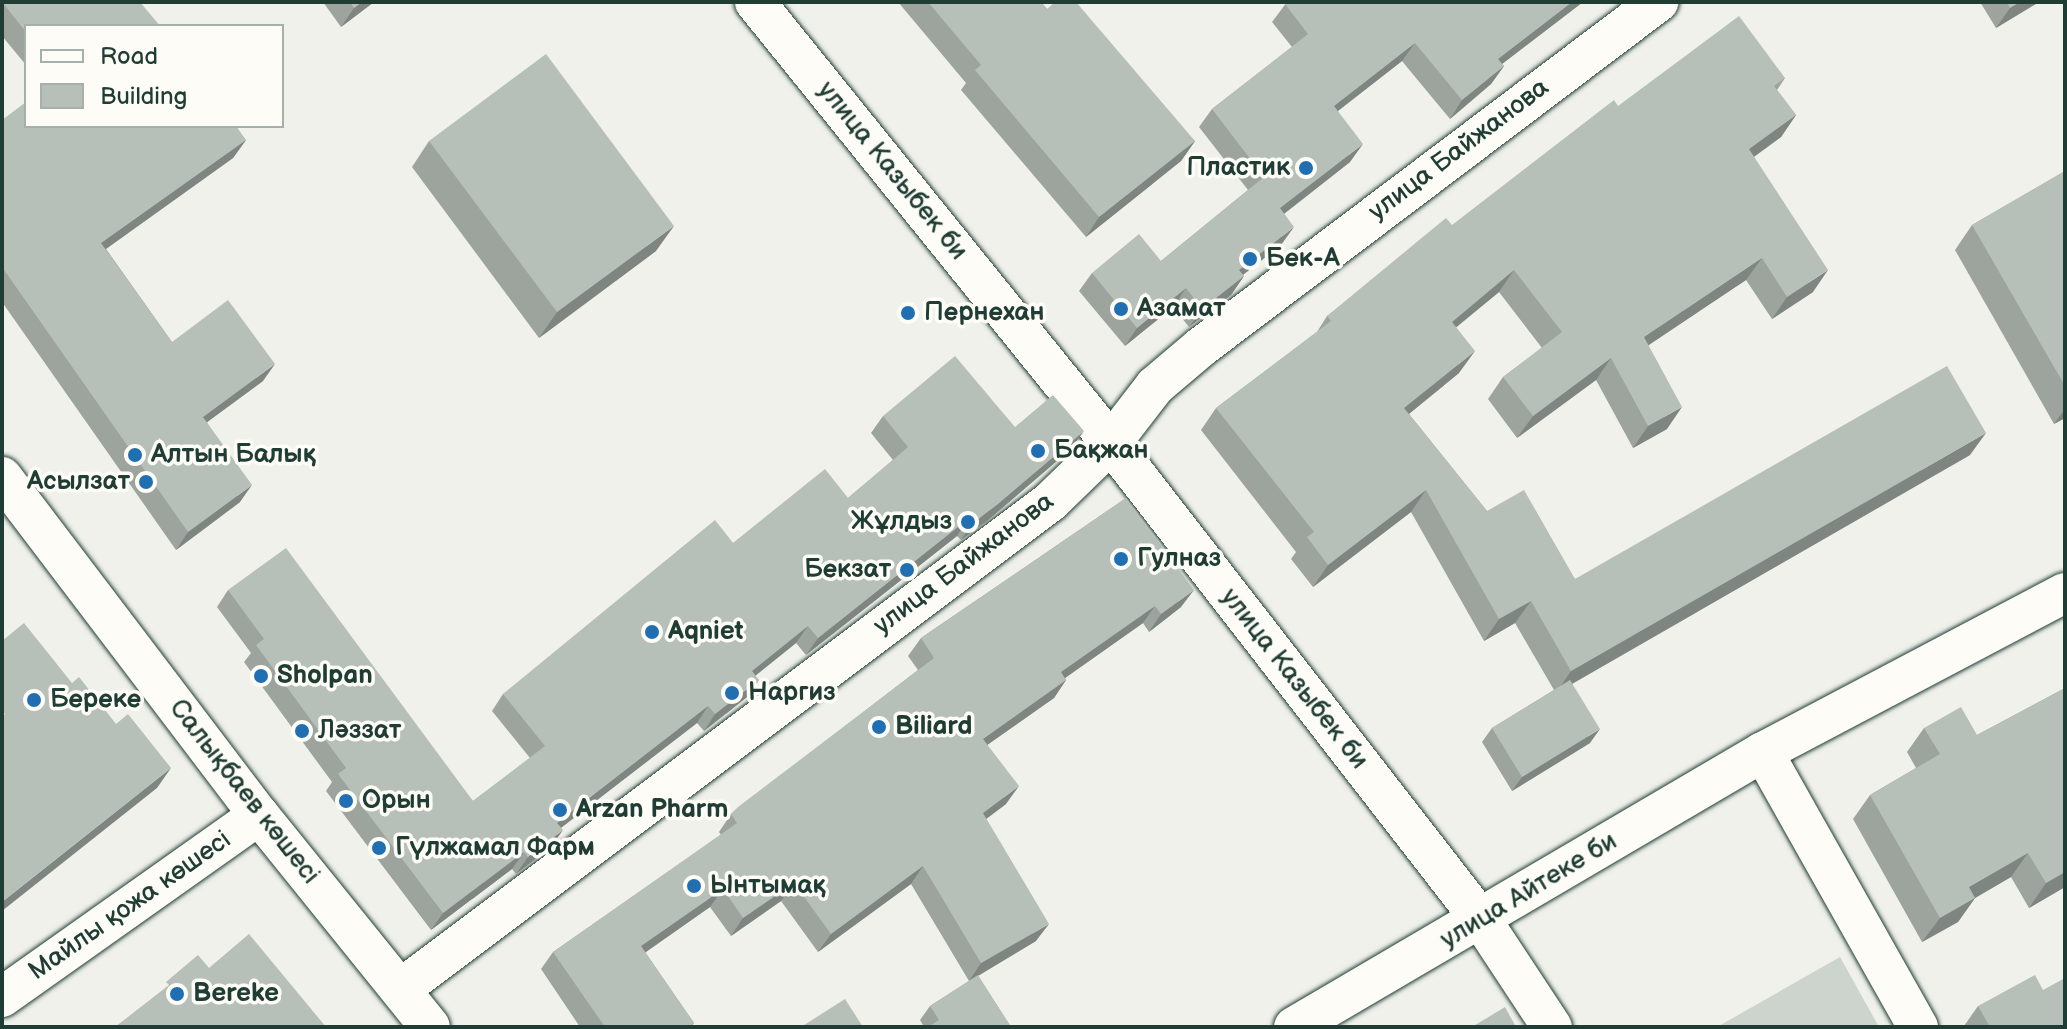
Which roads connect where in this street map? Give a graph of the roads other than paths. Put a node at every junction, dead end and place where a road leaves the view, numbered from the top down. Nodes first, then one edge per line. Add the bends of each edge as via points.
1 (755, 2) edge
2 (1658, 2) edge
3 (1111, 443) junction
4 (2, 477) edge
5 (2065, 593) edge
6 (1763, 752) junction
7 (259, 815) junction
8 (1482, 921) junction
9 (402, 988) junction
10 (2, 997) edge
11 (430, 1027) edge
12 (1294, 1027) edge
13 (1552, 1027) edge
14 (1918, 1027) edge

1 - 3 street, улица Казыбек би
2 - 3 street, улица Байжанова via 1201,347 1155,386
3 - 8 street, улица Казыбек би
3 - 9 street, улица Байжанова via 1050,502
4 - 7 street, Салықбаев көшесі
5 - 6 street, улица Айтеке би
6 - 8 street, улица Айтеке би
6 - 14 street
7 - 9 street, Салықбаев көшесі
7 - 10 street, Майлы қожа көшесі
8 - 12 street, улица Айтеке би
8 - 13 street, улица Казыбек би
9 - 11 street, Салықбаев көшесі

